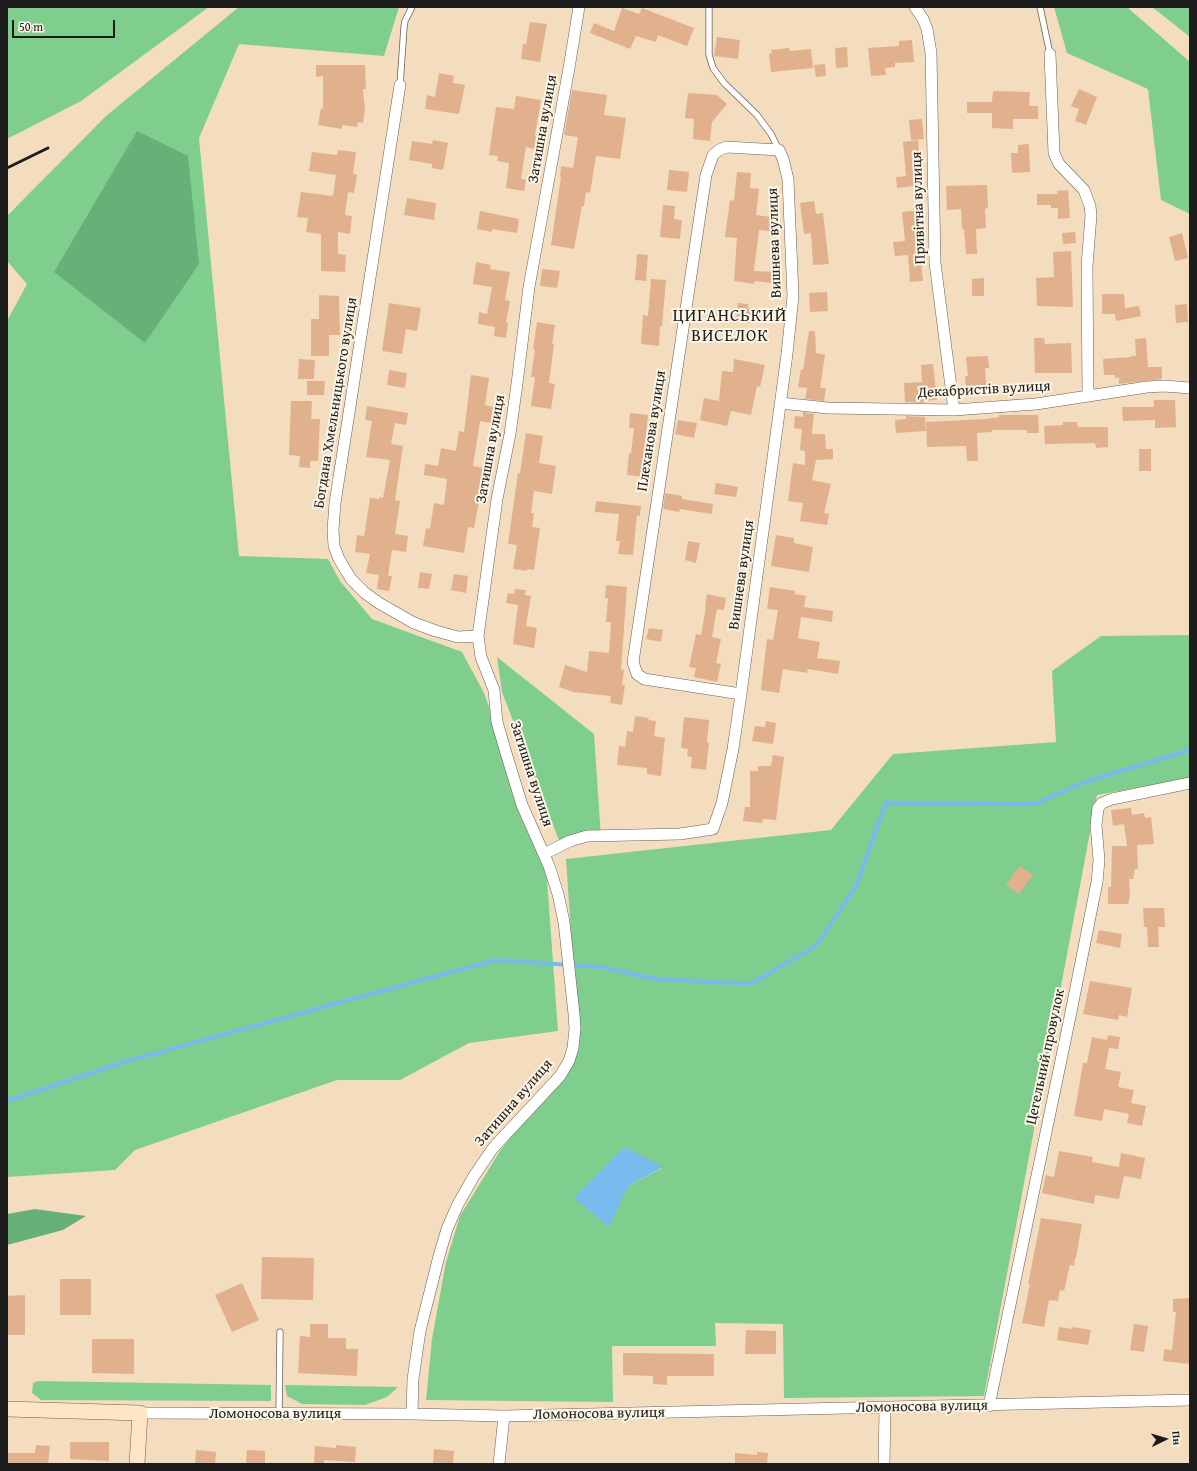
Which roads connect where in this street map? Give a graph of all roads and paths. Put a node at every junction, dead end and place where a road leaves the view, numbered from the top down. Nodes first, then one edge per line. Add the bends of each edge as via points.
1 (412, 7) edge
2 (578, 7) edge
3 (708, 7) edge
4 (916, 7) edge
5 (1040, 7) edge
6 (1050, 54) joint
7 (400, 85) joint
8 (779, 150) junction
9 (1190, 388) edge
10 (1088, 396) junction
11 (780, 403) junction
12 (954, 410) junction
13 (478, 636) junction
14 (741, 694) junction
15 (1190, 783) edge
16 (544, 854) junction
17 (280, 1332) dead end
18 (1190, 1400) edge
19 (989, 1406) junction
20 (885, 1408) junction
21 (7, 1409) edge
22 (140, 1413) junction
23 (279, 1414) junction
24 (412, 1414) junction
25 (504, 1416) junction
26 (137, 1464) edge
27 (499, 1464) edge
28 (884, 1464) edge

1 - 7 lane via 404,27
2 - 13 street, Затишна вулиця via 529,287 515,398 497,499
3 - 8 lane via 708,55 713,68 724,83 757,115
4 - 12 street, Привітна вулиця via 924,19 931,53 935,263
5 - 6 lane
6 - 10 street via 1054,153 1059,164 1084,190 1091,215 1087,266
7 - 13 street, Богдана Хмельницького вулиця via 335,503 334,546 351,579 364,593 379,603 407,619 436,631 458,637
8 - 11 street, Вишнева вулиця via 784,159 788,179 793,296
8 - 14 street, Плеханова вулиця via 727,147 713,155 706,175 634,652 634,669 636,674 644,679
9 - 10 street, Декабристів вулиця via 1152,387
10 - 12 street, Декабристів вулиця via 1036,404
11 - 12 street, Декабристів вулиця via 836,408
11 - 14 street, Вишнева вулиця
13 - 16 street, Затишна вулиця via 481,657 494,690 501,739 522,805
14 - 16 street, Вишнева вулиця via 724,796 713,829 680,834 587,836
15 - 19 street, Цегельний провулок via 1112,799 1102,803 1098,808 1097,882
16 - 24 street, Затишна вулиця via 556,887 564,922 575,1028 573,1048 566,1069 483,1162 465,1190 447,1229 420,1331 413,1379
17 - 23 lane
18 - 19 street, Ломоносова вулиця
19 - 20 street, Ломоносова вулиця
20 - 25 street, Ломоносова вулиця
20 - 28 street
21 - 22 street, Ломоносова вулиця
22 - 23 street, Ломоносова вулиця
22 - 26 street
23 - 24 street, Ломоносова вулиця
24 - 25 street, Ломоносова вулиця
25 - 27 street

